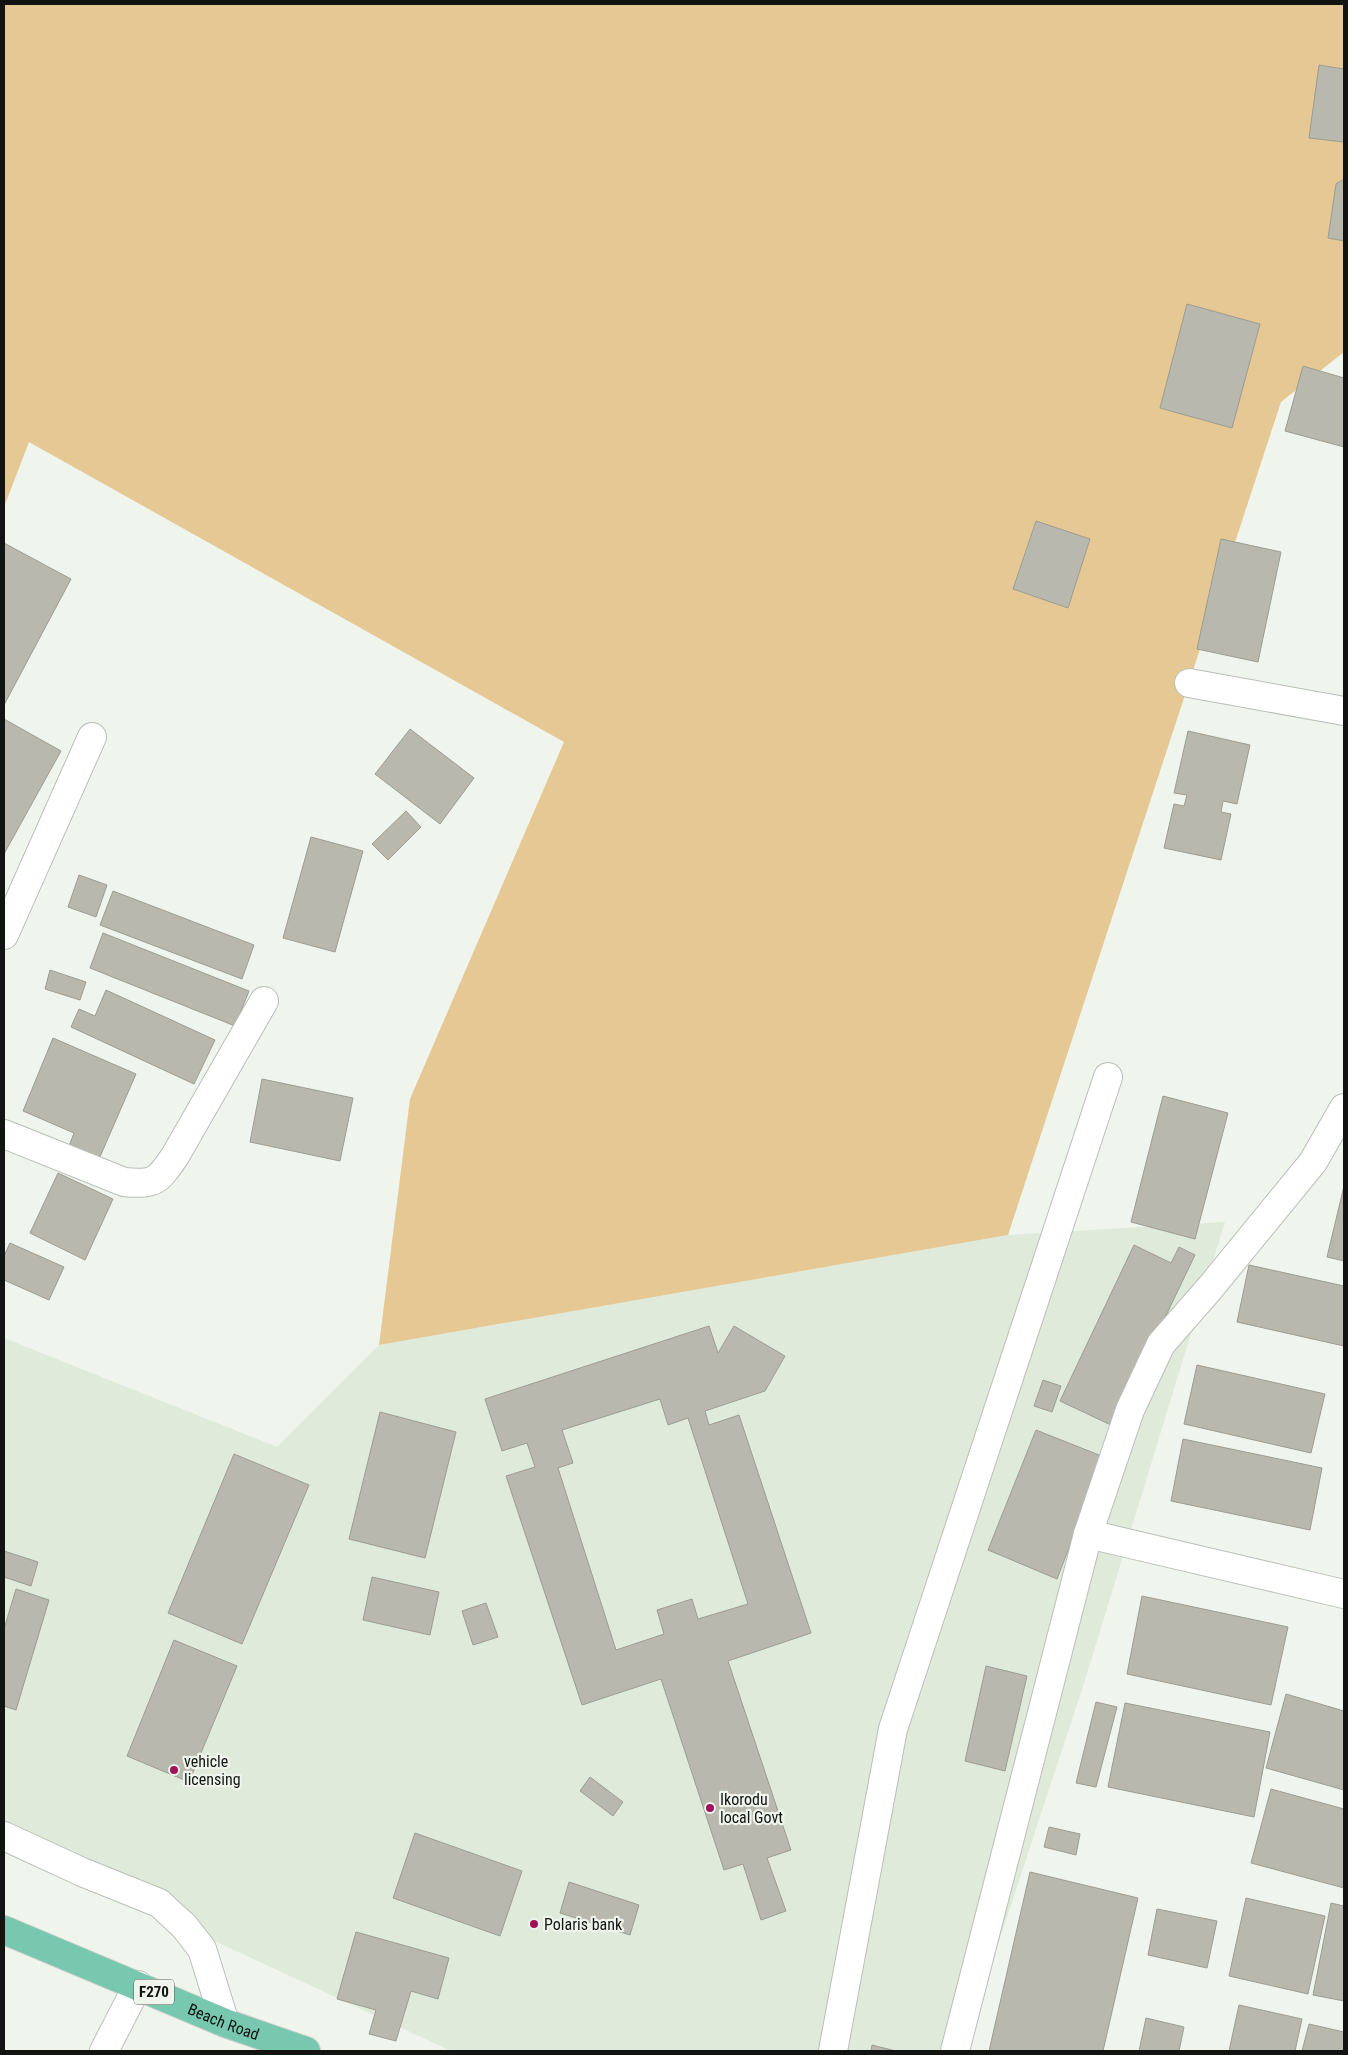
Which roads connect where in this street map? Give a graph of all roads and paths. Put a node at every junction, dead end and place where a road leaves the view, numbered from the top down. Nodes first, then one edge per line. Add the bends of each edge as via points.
1 (1189, 683) dead end
2 (1344, 711) edge
3 (92, 737) dead end
4 (4, 935) edge
5 (264, 1001) dead end
6 (1108, 1077) dead end
7 (1344, 1108) edge
8 (4, 1134) edge
9 (1088, 1534) junction
10 (1344, 1594) edge
11 (4, 1836) edge
12 (4, 1930) edge
13 (138, 1985) junction
14 (225, 2023) junction
15 (104, 2051) edge
16 (306, 2051) edge
17 (833, 2051) edge
18 (955, 2051) edge

1 - 2 street
3 - 4 street
5 - 8 street via 161,1177 142,1183 124,1182
6 - 17 street via 893,1729
7 - 9 street via 1313,1162 1161,1344 1130,1410
9 - 10 street
9 - 18 street
11 - 14 street via 159,1903 184,1926 202,1950
12 - 13 main road, Beach Road / F270
13 - 14 main road, Beach Road / F270
13 - 15 street
14 - 16 main road, Beach Road / F270

